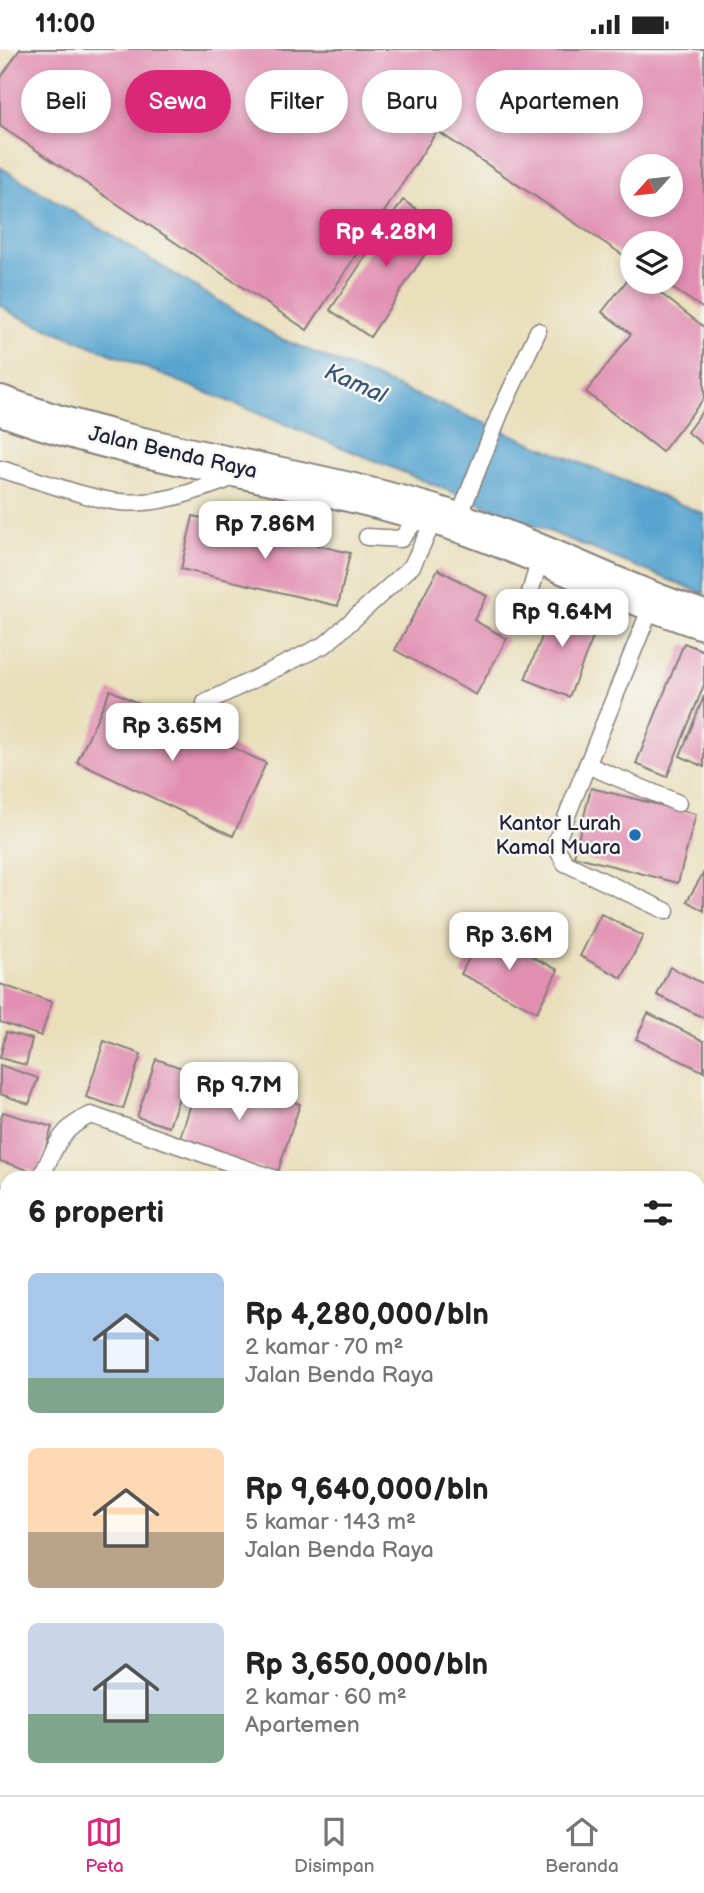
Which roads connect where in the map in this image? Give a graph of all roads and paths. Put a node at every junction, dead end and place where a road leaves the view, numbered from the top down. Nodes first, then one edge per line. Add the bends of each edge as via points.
1 (538, 331) dead end
2 (0, 405) edge
3 (0, 469) edge
4 (254, 470) junction
5 (445, 513) junction
6 (367, 537) dead end
7 (535, 574) junction
8 (653, 602) junction
9 (531, 611) dead end
10 (704, 620) edge
11 (205, 703) dead end
12 (587, 765) junction
13 (678, 803) dead end
14 (666, 911) dead end
15 (44, 1171) edge
16 (253, 1171) edge

1 - 5 lane via 495,429
2 - 4 main road, Jalan Benda Raya via 56,426
3 - 4 lane via 118,502 182,496
4 - 5 main road, Jalan Benda Raya
5 - 6 lane via 401,539
5 - 7 main road, Jalan Benda Raya
5 - 11 lane via 412,566 326,644
7 - 8 main road, Jalan Benda Raya
7 - 9 lane via 527,599
8 - 10 main road, Jalan Benda Raya
8 - 12 lane
12 - 13 lane
12 - 14 lane via 555,845 558,854 565,863
15 - 16 lane via 60,1135 75,1121 91,1115

